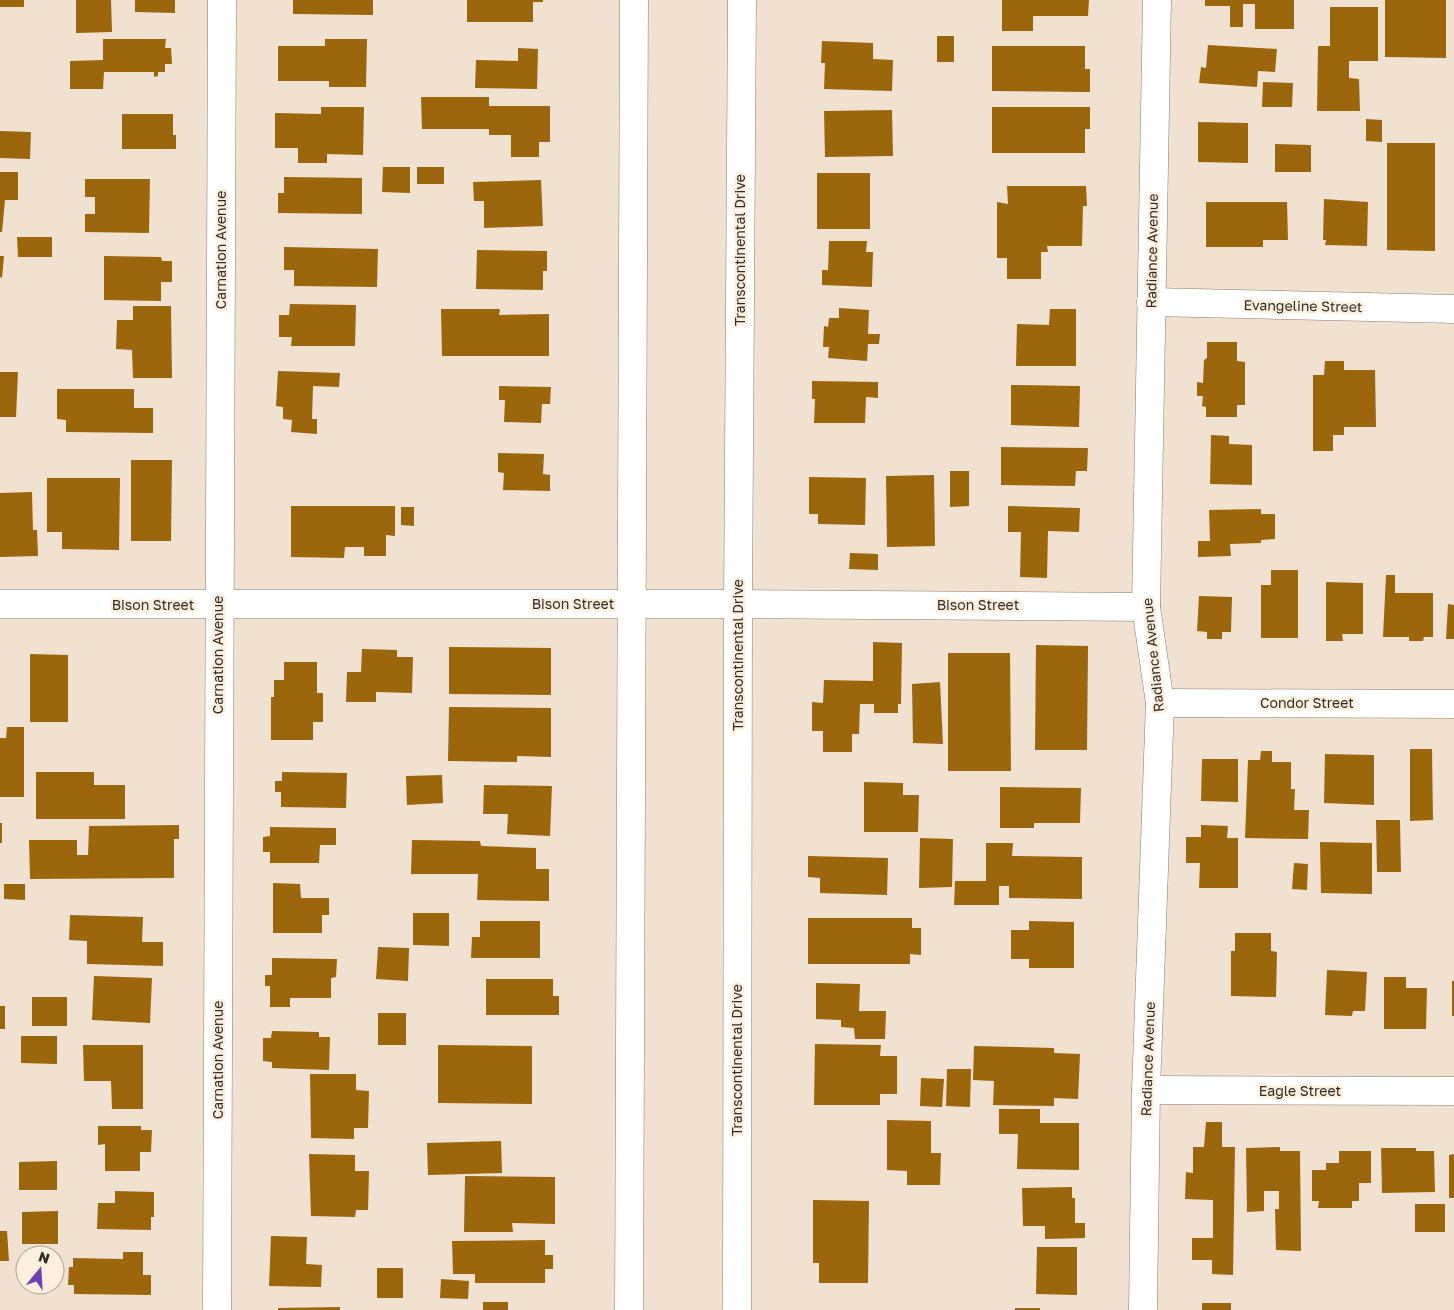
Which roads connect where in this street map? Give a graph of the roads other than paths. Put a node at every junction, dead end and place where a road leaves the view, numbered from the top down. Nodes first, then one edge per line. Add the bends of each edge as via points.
1 (222, 0) edge
2 (634, 0) edge
3 (742, 0) edge
4 (1157, 0) edge
5 (1151, 302) junction
6 (1454, 309) edge
7 (0, 604) edge
8 (632, 604) junction
9 (738, 604) junction
10 (218, 606) junction
11 (1146, 606) junction
12 (1160, 703) junction
13 (1454, 704) edge
14 (1146, 1090) junction
15 (1454, 1091) edge
16 (217, 1310) edge
17 (629, 1310) edge
18 (737, 1310) edge
19 (1144, 1310) edge

1 - 10 street, Carnation Avenue
2 - 8 street
3 - 9 street, Transcontinental Drive
4 - 5 street, Radiance Avenue
5 - 6 street, Evangeline Street
5 - 11 street, Radiance Avenue
7 - 10 street, Bison Street
8 - 9 street, Bison Street
8 - 10 street, Bison Street
8 - 17 street
9 - 11 street, Bison Street
9 - 18 street, Transcontinental Drive
10 - 16 street, Carnation Avenue
11 - 12 street, Radiance Avenue
12 - 13 street, Condor Street
12 - 14 street, Radiance Avenue
14 - 15 street, Eagle Street
14 - 19 street, Radiance Avenue

